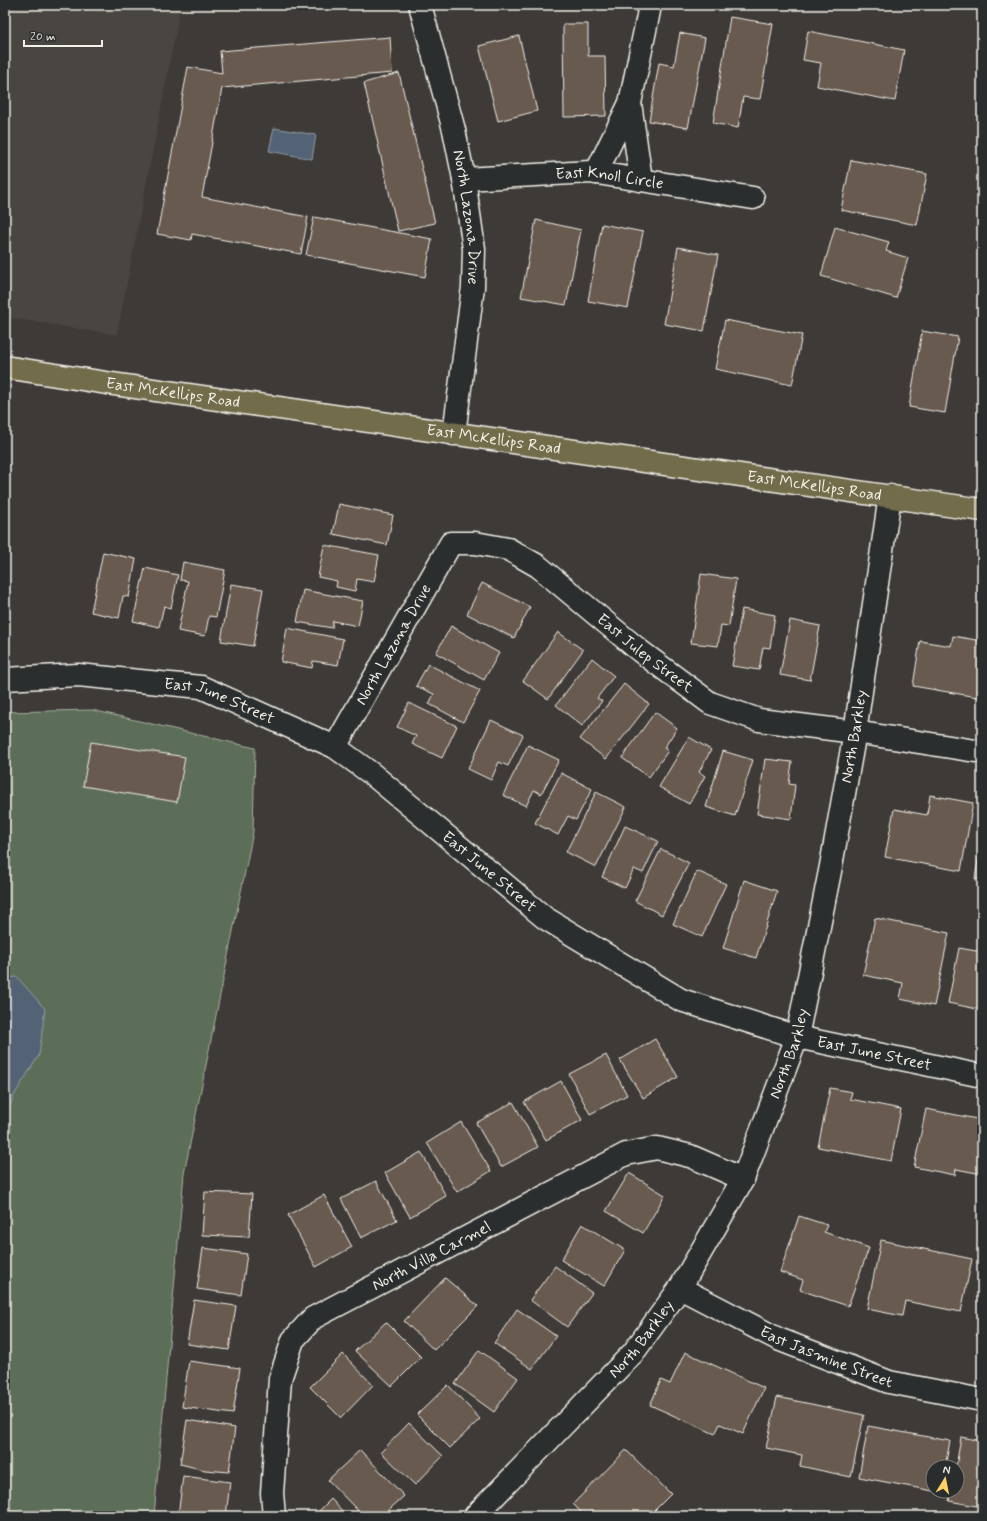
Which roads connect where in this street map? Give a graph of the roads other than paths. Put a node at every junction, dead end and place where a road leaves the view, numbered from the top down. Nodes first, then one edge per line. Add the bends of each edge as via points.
1 (420, 5) edge
2 (649, 11) dead end
3 (630, 103) junction
4 (596, 173) junction
5 (464, 179) junction
6 (641, 180) junction
7 (753, 198) dead end
8 (5, 367) edge
9 (454, 434) junction
10 (890, 496) junction
11 (982, 510) edge
12 (451, 543) joint
13 (5, 679) edge
14 (854, 732) junction
15 (335, 747) junction
16 (982, 752) edge
17 (798, 1037) junction
18 (982, 1076) edge
19 (743, 1179) junction
20 (680, 1288) junction
21 (982, 1400) edge
22 (274, 1516) edge
23 (475, 1516) edge

1 - 5 street, North Lazona Drive via 454,130
2 - 3 street
3 - 4 street
3 - 6 street
4 - 5 street, East Knoll Circle
4 - 6 street, East Knoll Circle
5 - 9 street, North Lazona Drive via 474,249 473,287
6 - 7 street, East Knoll Circle
8 - 9 main road, East McKellips Road
9 - 10 main road, East McKellips Road
10 - 11 main road, East McKellips Road
10 - 14 street, North Barkley
12 - 14 street, East Julep Street via 475,543 508,549 538,566 640,651 710,703 759,720
12 - 15 street, North Lazona Drive
13 - 15 street, East June Street via 78,675 202,687
14 - 16 street, East Julep Street
14 - 17 street, North Barkley
15 - 17 street, East June Street via 372,774 545,918 681,1000
17 - 18 street, East June Street
17 - 19 street, North Barkley
19 - 20 street, North Barkley
19 - 22 street, North Villa Carmel via 690,1156 657,1148 626,1154 313,1318 293,1340 280,1379 272,1493
20 - 21 street, East Jasmine Street via 778,1338 889,1382
20 - 23 street, North Barkley via 633,1353

